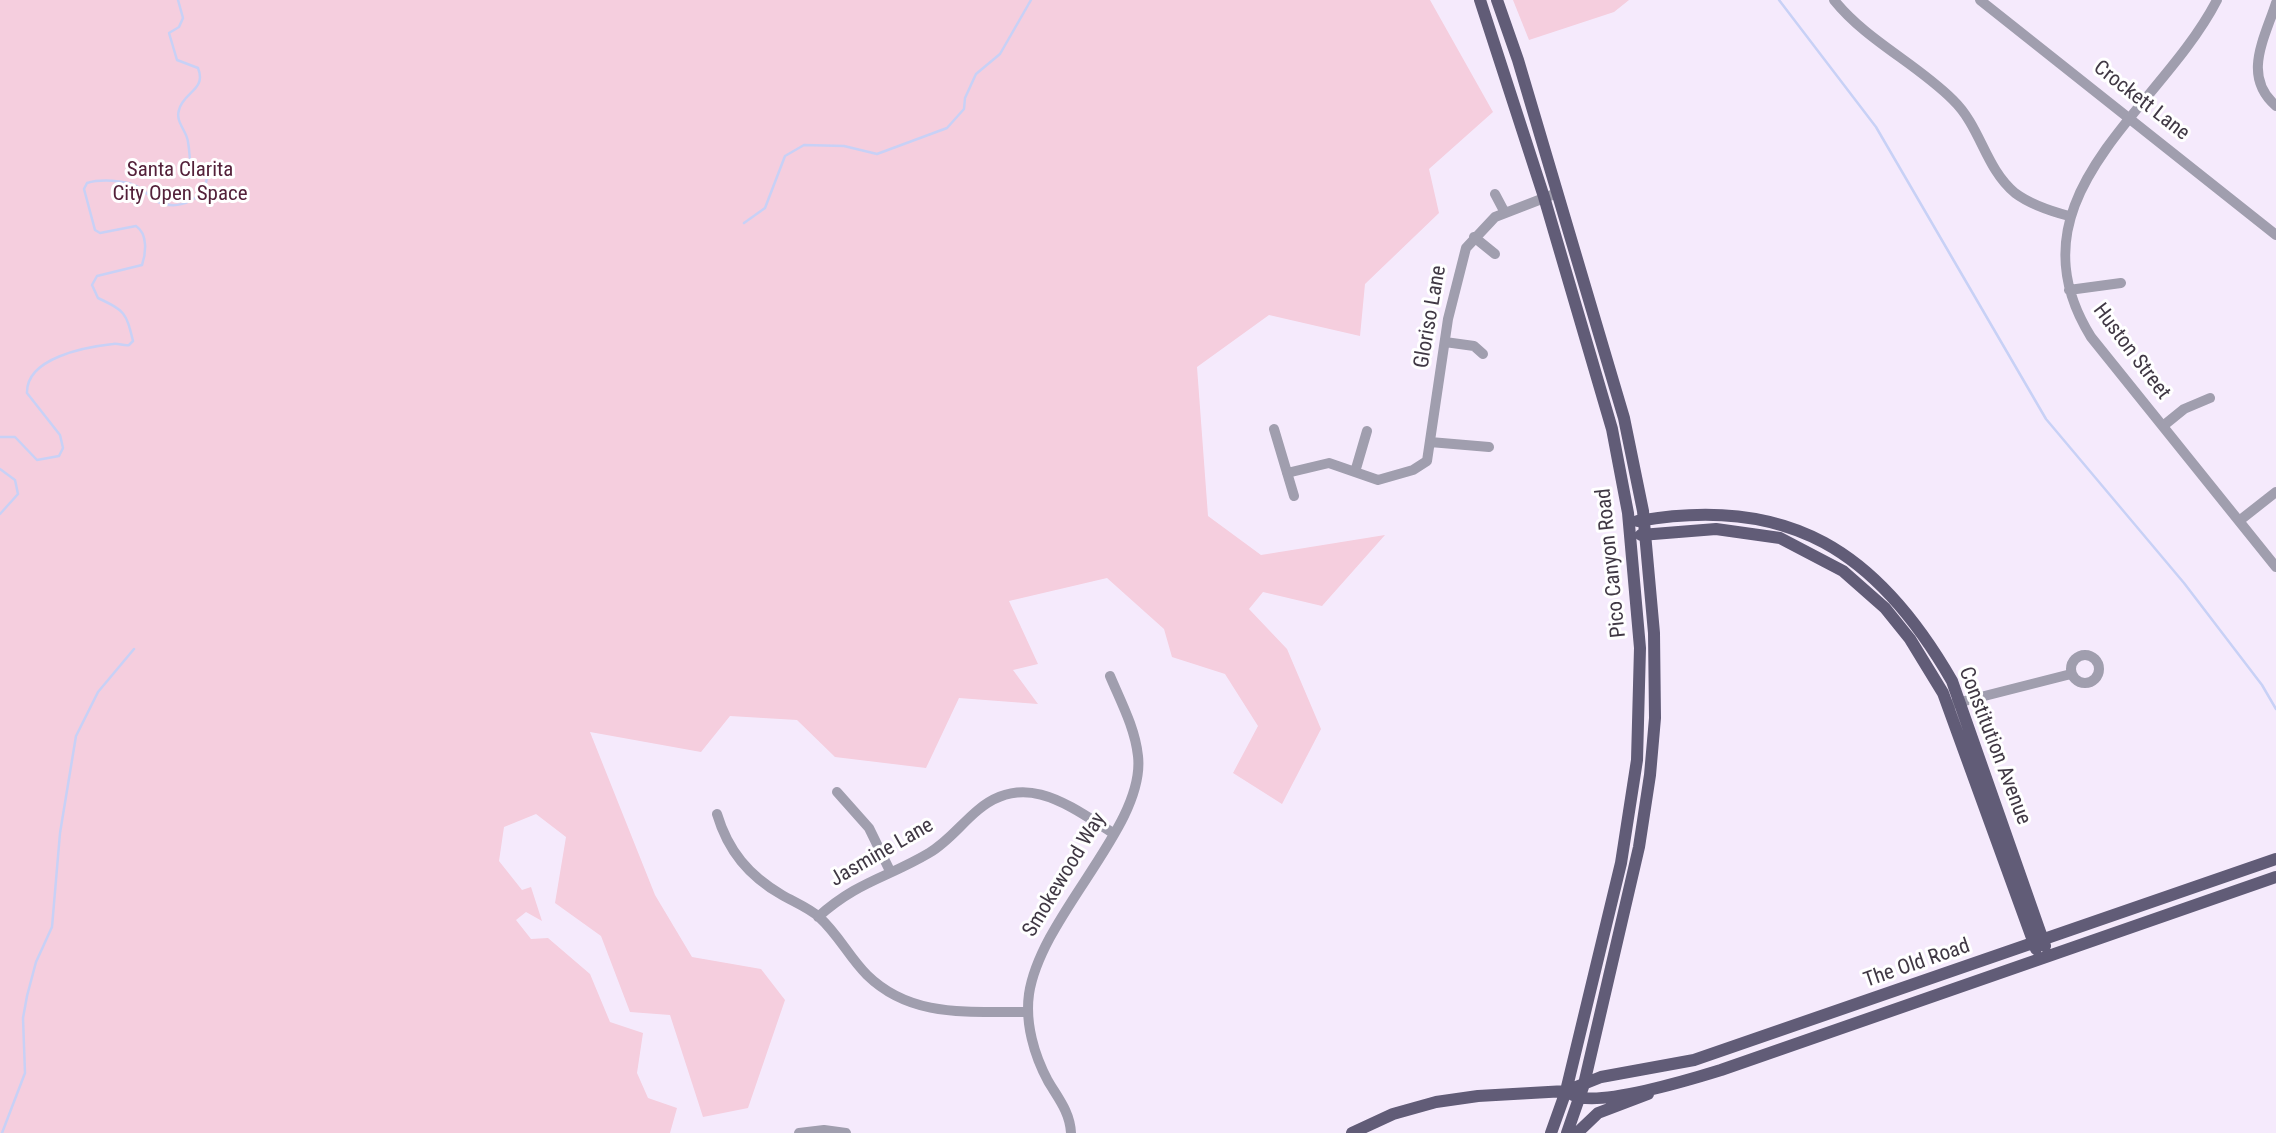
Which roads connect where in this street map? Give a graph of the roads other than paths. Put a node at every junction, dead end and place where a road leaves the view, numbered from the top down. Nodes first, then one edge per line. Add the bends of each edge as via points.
1 (1480, 0) edge
2 (1497, 0) edge
3 (1834, 0) edge
4 (1980, 0) edge
5 (2217, 0) edge
6 (2276, 3) edge
7 (2276, 106) edge
8 (2132, 117) junction
9 (1558, 193) junction
10 (1494, 194) dead end
11 (1544, 197) junction
12 (1504, 211) junction
13 (2069, 216) junction
14 (2276, 235) edge
15 (1474, 237) junction
16 (1495, 254) dead end
17 (2121, 283) dead end
18 (2069, 290) junction
19 (1445, 342) junction
20 (1483, 354) dead end
21 (2210, 398) dead end
22 (2163, 426) junction
23 (1274, 429) dead end
24 (1367, 430) dead end
25 (1430, 442) junction
26 (1489, 447) dead end
27 (1355, 471) junction
28 (1287, 472) junction
29 (2276, 492) edge
30 (1294, 496) dead end
31 (1644, 520) junction
32 (2239, 521) junction
33 (1629, 523) junction
34 (1646, 534) junction
35 (1630, 536) junction
36 (2276, 567) edge
37 (2071, 674) dead end
38 (1110, 676) dead end
39 (1955, 704) junction
40 (837, 792) dead end
41 (717, 814) dead end
42 (1113, 833) junction
43 (2276, 859) edge
44 (890, 871) junction
45 (2276, 877) edge
46 (818, 917) junction
47 (2038, 942) junction
48 (2044, 958) junction
49 (1028, 1012) junction
50 (1584, 1084) junction
51 (1661, 1088) junction
52 (1566, 1091) junction
53 (1579, 1098) junction
54 (799, 1133) edge
55 (846, 1133) edge
56 (1071, 1133) edge
57 (1352, 1133) edge
58 (1552, 1133) edge
59 (1567, 1133) edge
60 (1577, 1133) edge

1 - 11 main road, Pico Canyon Road
2 - 9 main road, Pico Canyon Road
3 - 13 street via 1870,37 1952,99 1971,121 1991,164 2008,186 2038,206
4 - 8 street, Crockett Lane
5 - 8 street, Huston Street via 2186,51
6 - 7 street via 2257,77
8 - 13 street, Huston Street via 2089,173
8 - 14 street, Crockett Lane
9 - 11 street, Gloriso Lane
9 - 31 main road, Pico Canyon Road via 1624,418
10 - 12 street
11 - 12 street, Gloriso Lane
11 - 33 main road, Pico Canyon Road via 1612,429
12 - 15 street, Gloriso Lane
13 - 18 street, Huston Street via 2064,246
15 - 16 street
15 - 19 street, Gloriso Lane via 1461,259
17 - 18 street
18 - 22 street, Huston Street via 2091,337
19 - 20 street via 1474,346
19 - 25 street, Gloriso Lane
21 - 22 street
22 - 32 street, Huston Street
23 - 28 street
24 - 27 street
25 - 26 street
25 - 27 street, Gloriso Lane via 1427,461 1412,470 1384,479
27 - 28 street via 1329,463
28 - 30 street
29 - 32 street
31 - 33 main road, Constitution Avenue
31 - 34 main road, Pico Canyon Road
31 - 39 main road, Constitution Avenue via 1700,514 1744,516 1804,533 1839,550 1878,581 1909,615 1934,649
32 - 36 street, Huston Street
33 - 35 main road, Pico Canyon Road
34 - 35 main road, Constitution Avenue
34 - 39 main road, Constitution Avenue via 1691,529 1752,531 1820,556 1865,589 1900,625
34 - 50 main road, Pico Canyon Road via 1654,633 1650,775 1623,924
35 - 52 main road, Pico Canyon Road via 1640,648 1637,760 1621,863
37 - 39 street
38 - 42 street, Smokewood Way via 1136,740 1139,765 1132,798
39 - 47 main road, Constitution Avenue
40 - 44 street via 869,828
41 - 46 street via 729,846 741,862 766,885
42 - 44 street, Jasmine Lane via 1052,796 1008,793 985,804 929,853
42 - 49 street, Smokewood Way via 1039,956
43 - 47 main road, The Old Road
44 - 46 street, Jasmine Lane via 841,895
45 - 48 main road, The Old Road
46 - 49 street via 868,976 912,1003 951,1012
47 - 48 main road, Constitution Avenue
47 - 50 main road, The Old Road via 1694,1060
48 - 51 main road, The Old Road
49 - 56 street, Smokewood Way via 1040,1063 1065,1108
50 - 52 main road, The Old Road
50 - 53 main road, Pico Canyon Road
51 - 53 main road, The Old Road
51 - 60 main road via 1598,1113
52 - 53 main road
52 - 57 main road, The Old Road via 1436,1102 1393,1114
52 - 58 main road, Pico Canyon Road
53 - 59 main road, Pico Canyon Road
54 - 55 street

